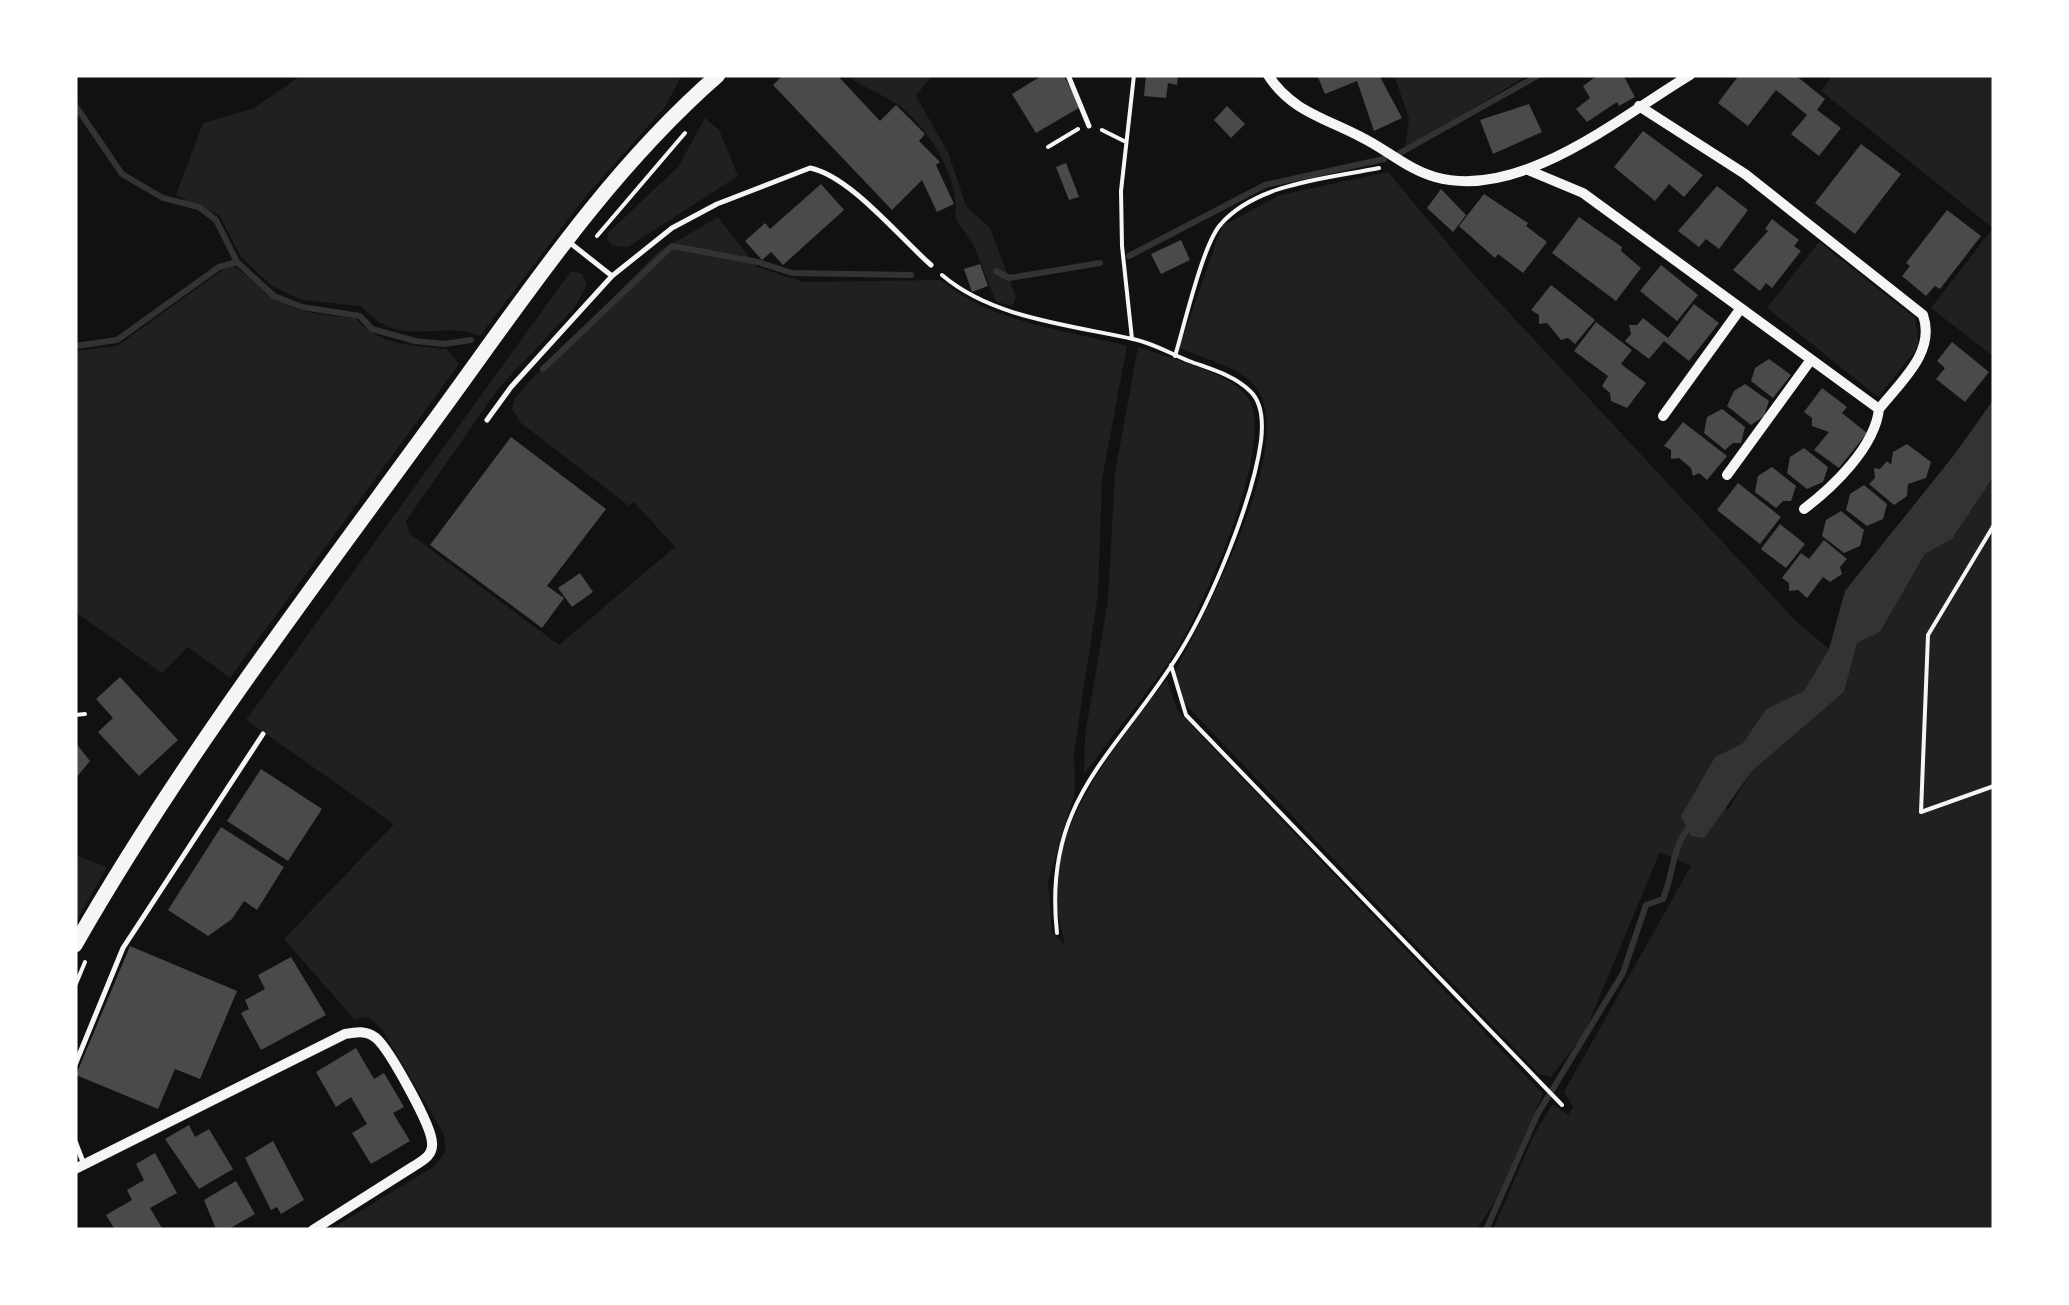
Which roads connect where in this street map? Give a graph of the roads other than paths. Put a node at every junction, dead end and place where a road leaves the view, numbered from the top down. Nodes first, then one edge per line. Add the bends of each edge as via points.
1 (718, 75) edge
2 (1068, 75) edge
3 (1268, 75) edge
4 (1690, 75) edge
5 (1639, 106) junction
6 (1089, 126) dead end
7 (1528, 170) junction
8 (567, 240) junction
9 (931, 265) road end
10 (612, 276) junction
11 (1741, 308) junction
12 (1810, 361) junction
13 (1879, 409) junction
14 (1663, 416) dead end
15 (487, 420) dead end
16 (1727, 474) dead end
17 (1804, 509) dead end
18 (263, 734) dead end
19 (75, 945) edge
20 (75, 1065) edge
21 (75, 1141) edge
22 (80, 1167) edge
23 (313, 1230) edge

1 - 8 main road via 630,162
2 - 6 lane
3 - 7 street via 1281,95 1318,120 1432,177 1470,184
4 - 5 street
5 - 7 street
5 - 13 street via 1746,174 1923,315 1926,347
7 - 11 street via 1582,193
8 - 10 lane
8 - 19 main road via 305,598 152,818
9 - 10 lane via 844,185 810,168 672,228
10 - 15 lane
11 - 12 street
11 - 14 street
12 - 13 street
12 - 16 street
13 - 17 street via 1877,425 1830,489
18 - 20 lane via 123,948
21 - 22 lane
22 - 23 street via 345,1034 362,1032 384,1050 433,1146 414,1166

